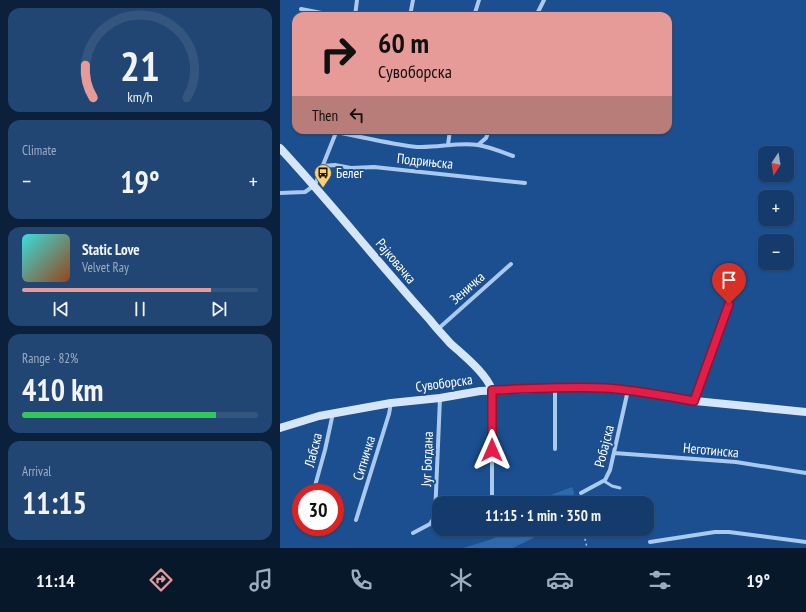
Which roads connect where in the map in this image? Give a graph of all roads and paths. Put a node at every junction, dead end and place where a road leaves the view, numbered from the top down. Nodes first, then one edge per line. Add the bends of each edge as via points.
1 (357, 0) edge
2 (413, 0) edge
3 (479, 0) edge
4 (544, 0) edge
5 (301, 8) dead end
6 (319, 12) edge
7 (356, 12) edge
8 (411, 12) edge
9 (475, 12) edge
10 (538, 12) edge
11 (335, 134) edge
12 (350, 134) edge
13 (449, 134) edge
14 (488, 134) edge
15 (448, 145) junction
16 (478, 145) junction
17 (280, 148) edge
18 (513, 156) dead end
19 (322, 166) junction
20 (525, 183) dead end
21 (315, 185) junction
22 (280, 193) edge
23 (511, 264) dead end
24 (736, 273) dead end
25 (438, 329) junction
26 (555, 388) junction
27 (492, 390) junction
28 (628, 390) junction
29 (440, 398) junction
30 (694, 401) junction
31 (391, 403) junction
32 (806, 412) edge
33 (334, 413) junction
34 (280, 428) edge
35 (555, 449) dead end
36 (614, 453) junction
37 (806, 473) edge
38 (604, 481) junction
39 (316, 484) edge
40 (620, 488) dead end
41 (581, 493) dead end
42 (492, 496) edge
43 (356, 520) dead end
44 (413, 533) dead end
45 (584, 536) edge
46 (650, 542) dead end
47 (806, 542) edge
48 (587, 548) edge

1 - 7 street
2 - 8 street
3 - 9 street
4 - 10 street
5 - 6 street
11 - 19 street
12 - 15 street, Подрињска via 397,144 428,147
13 - 15 street
14 - 16 street
15 - 16 street, Подрињска
16 - 18 street, Подрињска
17 - 21 main road, Рајковачка
19 - 20 street, Подрињска via 380,168
19 - 21 street
21 - 22 street via 306,192
21 - 25 main road, Рајковачка
23 - 25 street, Зеничка
24 - 30 street via 729,304
25 - 27 main road, Рајковачка via 484,376
26 - 27 main road, Сувоборска
26 - 28 main road, Сувоборска
26 - 35 street
27 - 29 main road, Сувоборска
27 - 42 street
28 - 30 main road, Сувоборска
28 - 36 street, Робајска
29 - 31 main road, Сувоборска
29 - 44 street, Југ Богдана via 435,516 430,524
30 - 32 main road, Сувоборска
31 - 33 main road, Сувоборска
31 - 43 street, Ситничка
33 - 34 main road, Сувоборска
33 - 39 street, Лабска
36 - 37 street, Неготинска via 736,462
36 - 38 street, Робајска
38 - 40 lane
38 - 41 street, Робајска
45 - 48 path
46 - 47 street via 729,532

